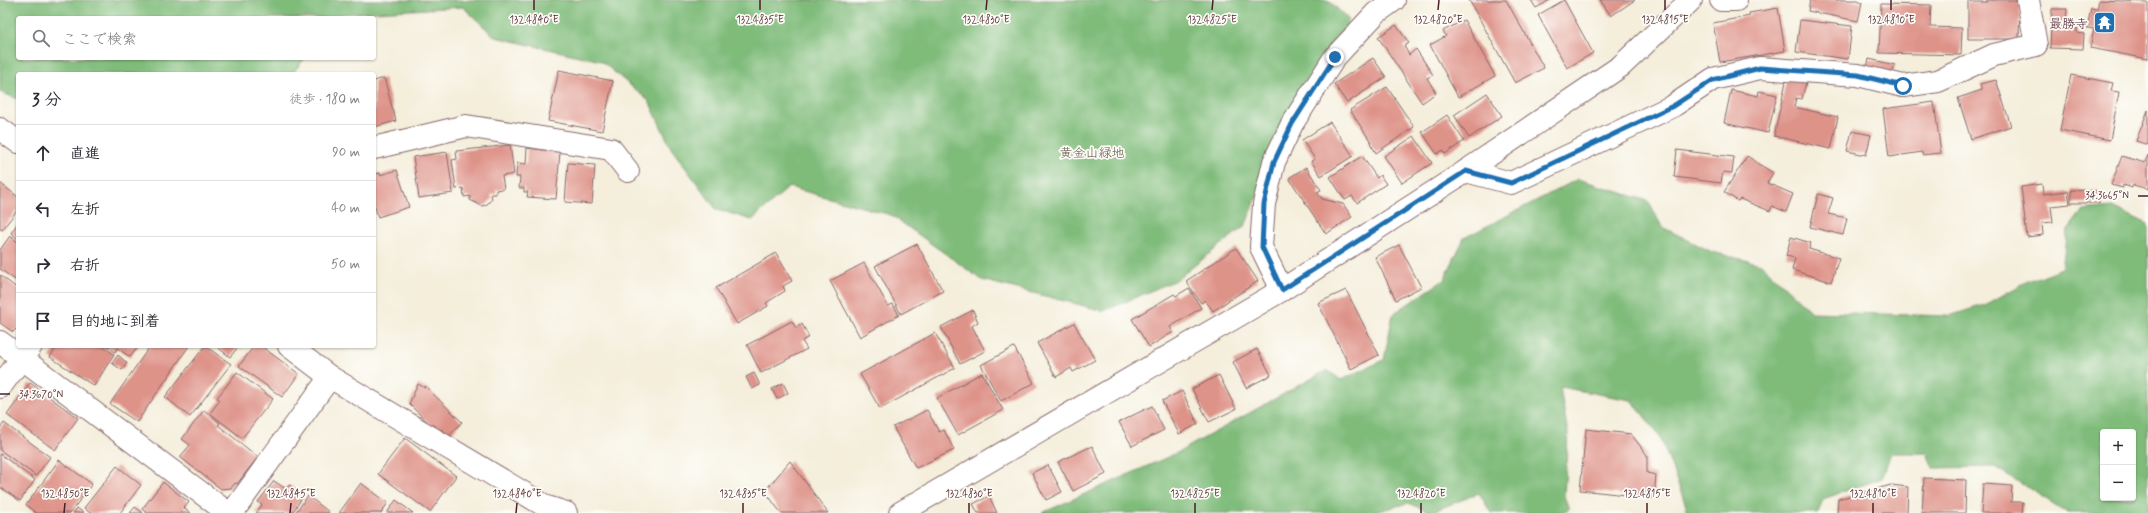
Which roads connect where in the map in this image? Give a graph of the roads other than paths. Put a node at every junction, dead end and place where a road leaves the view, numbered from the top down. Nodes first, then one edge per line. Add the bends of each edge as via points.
1 (1394, 0) edge
2 (1691, 0) edge
3 (1722, 0) edge
4 (1736, 0) edge
5 (2028, 0) edge
6 (0, 129) edge
7 (16, 141) edge
8 (376, 148) edge
9 (628, 171) dead end
10 (1466, 171) junction
11 (1282, 290) junction
12 (0, 342) edge
13 (292, 348) edge
14 (26, 352) edge
15 (330, 378) junction
16 (0, 387) edge
17 (552, 511) edge
18 (228, 513) edge
19 (232, 513) edge
20 (900, 513) edge

1 - 11 street via 1376,13 1335,57 1292,124 1274,162 1264,204 1262,247
2 - 10 street via 1621,66
3 - 4 street
5 - 10 street via 2036,45 1994,55 1938,81 1903,86 1858,75 1760,68 1713,80 1673,106 1511,183
6 - 7 street
8 - 9 street via 466,126 610,150
10 - 11 street
11 - 20 street
12 - 14 street
13 - 15 street
14 - 16 street
14 - 18 street
15 - 17 street
15 - 19 street

